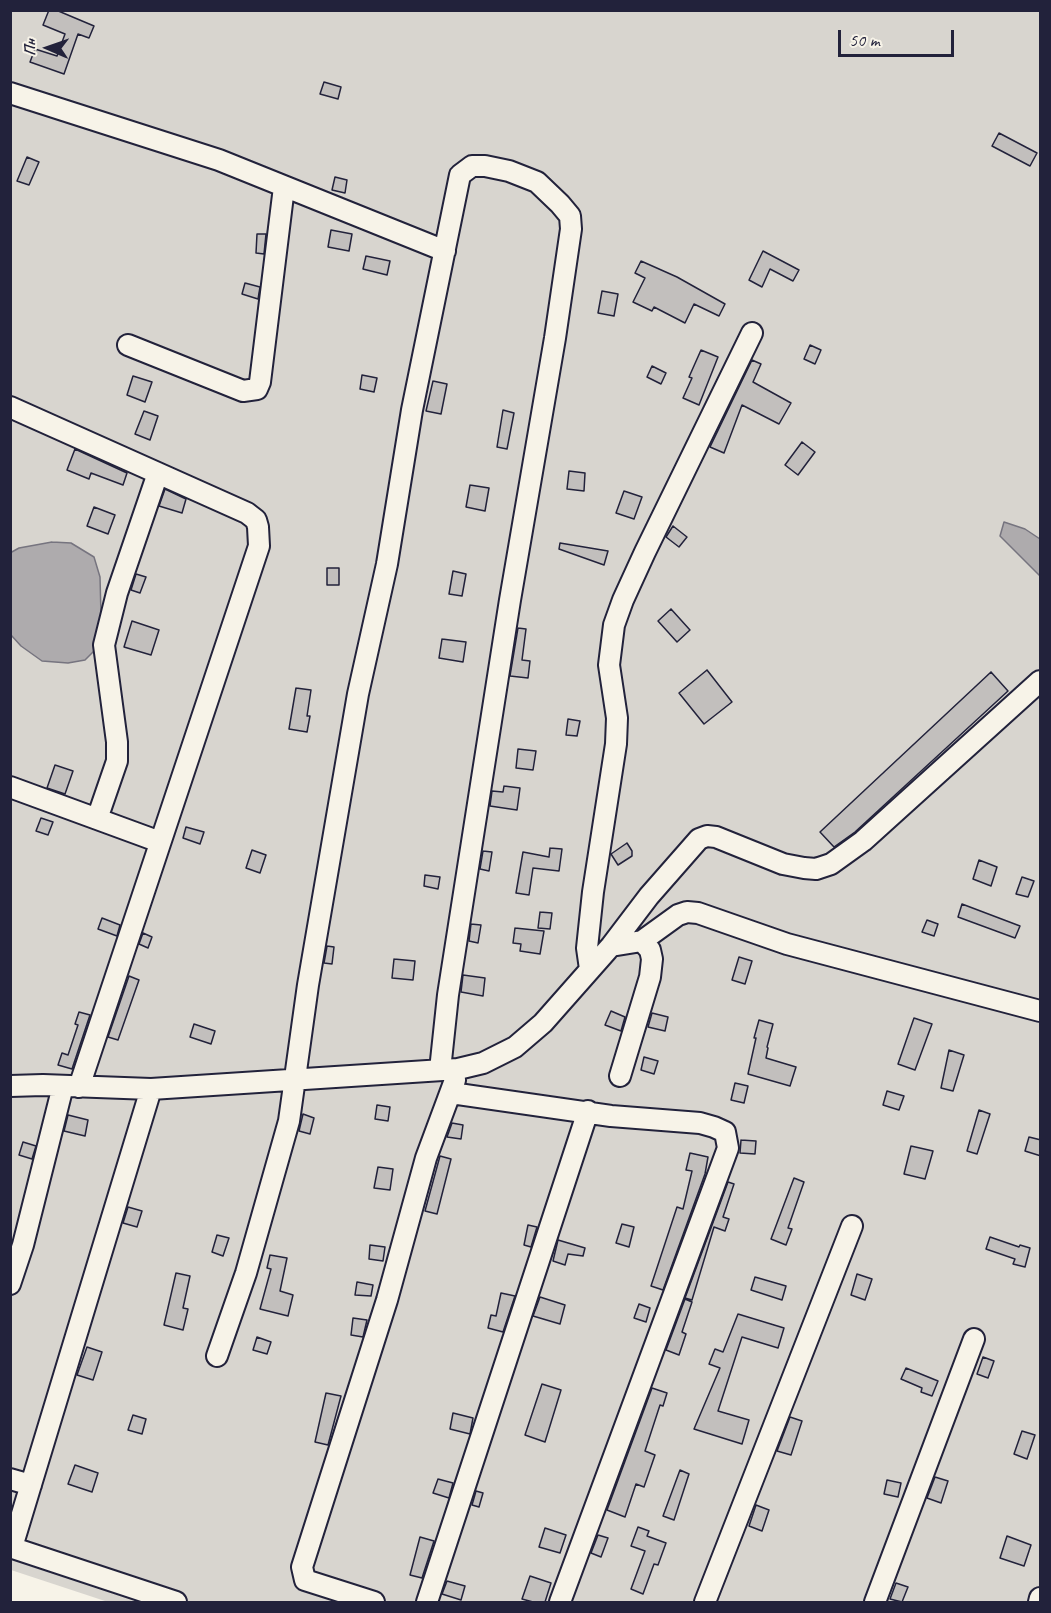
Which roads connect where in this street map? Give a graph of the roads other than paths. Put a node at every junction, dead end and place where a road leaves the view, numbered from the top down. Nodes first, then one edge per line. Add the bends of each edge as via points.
1 (10, 93) edge
2 (284, 187) junction
3 (445, 251) junction
4 (752, 333) dead end
5 (128, 345) dead end
6 (10, 407) edge
7 (158, 473) junction
8 (1041, 681) edge
9 (10, 787) edge
10 (98, 819) junction
11 (160, 842) junction
12 (642, 941) junction
13 (611, 946) junction
14 (590, 969) junction
15 (1041, 1011) edge
16 (449, 1070) junction
17 (620, 1076) dead end
18 (296, 1080) junction
19 (10, 1086) edge
20 (71, 1087) junction
21 (152, 1089) junction
22 (451, 1093) junction
23 (588, 1111) junction
24 (852, 1226) dead end
25 (10, 1284) edge
26 (974, 1339) dead end
27 (217, 1356) dead end
28 (10, 1479) edge
29 (31, 1485) junction
30 (11, 1547) edge
31 (1041, 1598) edge
32 (176, 1602) edge
33 (374, 1602) edge
34 (427, 1602) edge
35 (560, 1602) edge
36 (705, 1602) edge
37 (875, 1602) edge
38 (1039, 1602) edge

1 - 2 street via 219,160
2 - 3 street
2 - 5 street via 260,382 256,389 243,391
3 - 16 street via 460,175 472,166 509,171 537,182 570,216 555,338 448,995
3 - 18 street via 412,410 387,564 358,694 308,985
4 - 14 street via 645,552 614,625 609,665 617,718 616,744 593,892 587,948
6 - 7 street
7 - 10 street via 117,593 104,645 117,761
7 - 11 street via 246,513 256,520 259,534 259,546
8 - 13 street via 862,841 831,864 816,869 783,864 707,836 699,839 670,872
9 - 10 street
10 - 11 street
11 - 20 street
12 - 13 street
12 - 15 street via 678,915 698,913 787,944
12 - 17 street via 650,950 650,977
13 - 14 street
14 - 16 street via 543,1023 515,1047 483,1063
16 - 18 street
16 - 22 street
18 - 21 street
18 - 27 street via 289,1121 246,1273
19 - 20 street
20 - 21 street
20 - 25 street
21 - 29 street
22 - 23 street
22 - 33 street via 426,1158 387,1300 302,1567 305,1580
23 - 34 street
23 - 35 street via 700,1123 725,1132 728,1148
24 - 36 street
26 - 37 street
28 - 29 street
29 - 30 street
30 - 32 street
31 - 38 street

